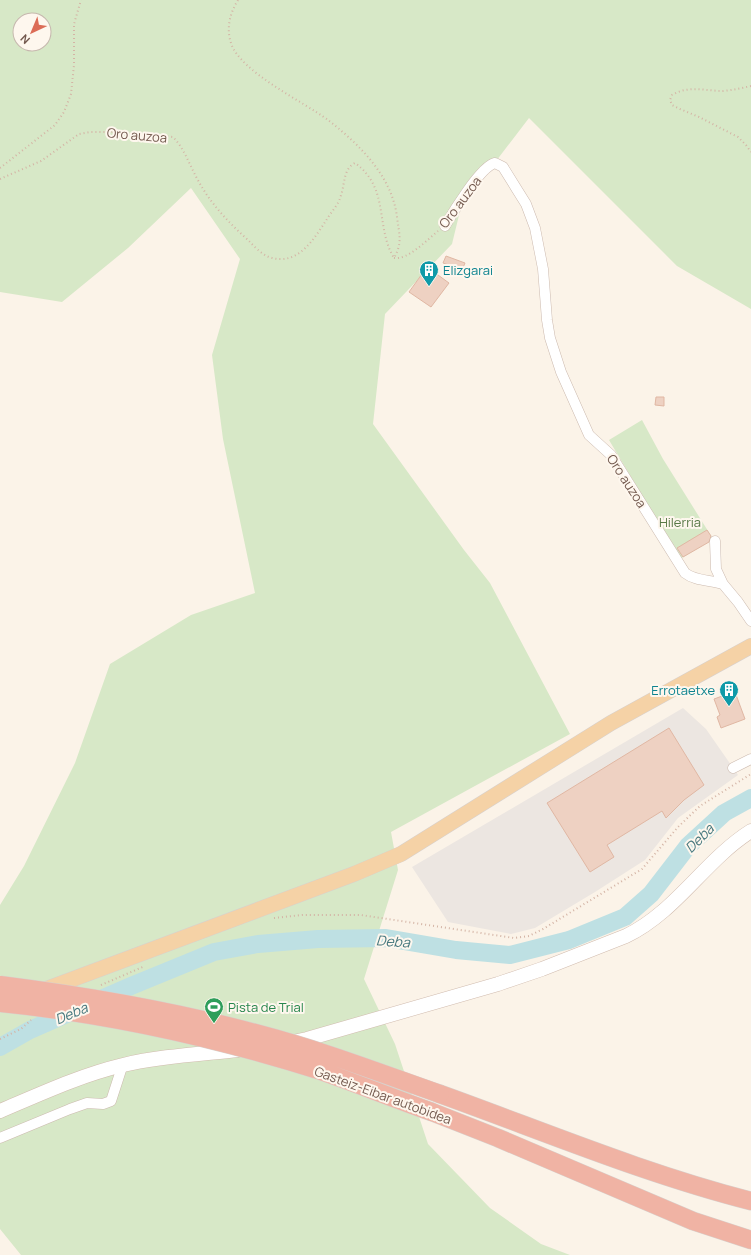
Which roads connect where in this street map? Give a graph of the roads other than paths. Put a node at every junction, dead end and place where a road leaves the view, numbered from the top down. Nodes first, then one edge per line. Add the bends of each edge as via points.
1 (445, 226) road end
2 (715, 541) dead end
3 (723, 584) junction
4 (751, 621) edge
5 (749, 647) edge
6 (751, 759) edge
7 (733, 768) dead end
8 (751, 831) edge
9 (0, 985) edge
10 (0, 1003) edge
11 (0, 1006) edge
12 (123, 1064) junction
13 (0, 1110) edge
14 (0, 1138) edge
15 (751, 1201) edge
16 (751, 1240) edge

1 - 3 street, Oro auzoa via 483,172 495,163 503,167 526,204 535,228 554,355 588,435 612,455 685,574 693,579
2 - 3 street via 716,569
3 - 4 street
5 - 11 main road via 611,723 401,854 354,874
6 - 7 street
8 - 12 street via 722,852 674,901 638,930 542,969 307,1039 264,1047
9 - 15 highway, Gasteiz-Eibar autobidea, bridge via 119,1003 260,1034 440,1094 638,1167 704,1189
10 - 16 highway, Gasteiz-Eibar autobidea, bridge via 108,1018 182,1033 321,1072 498,1138 693,1221
12 - 13 street via 95,1072
12 - 14 street via 112,1101 70,1108

